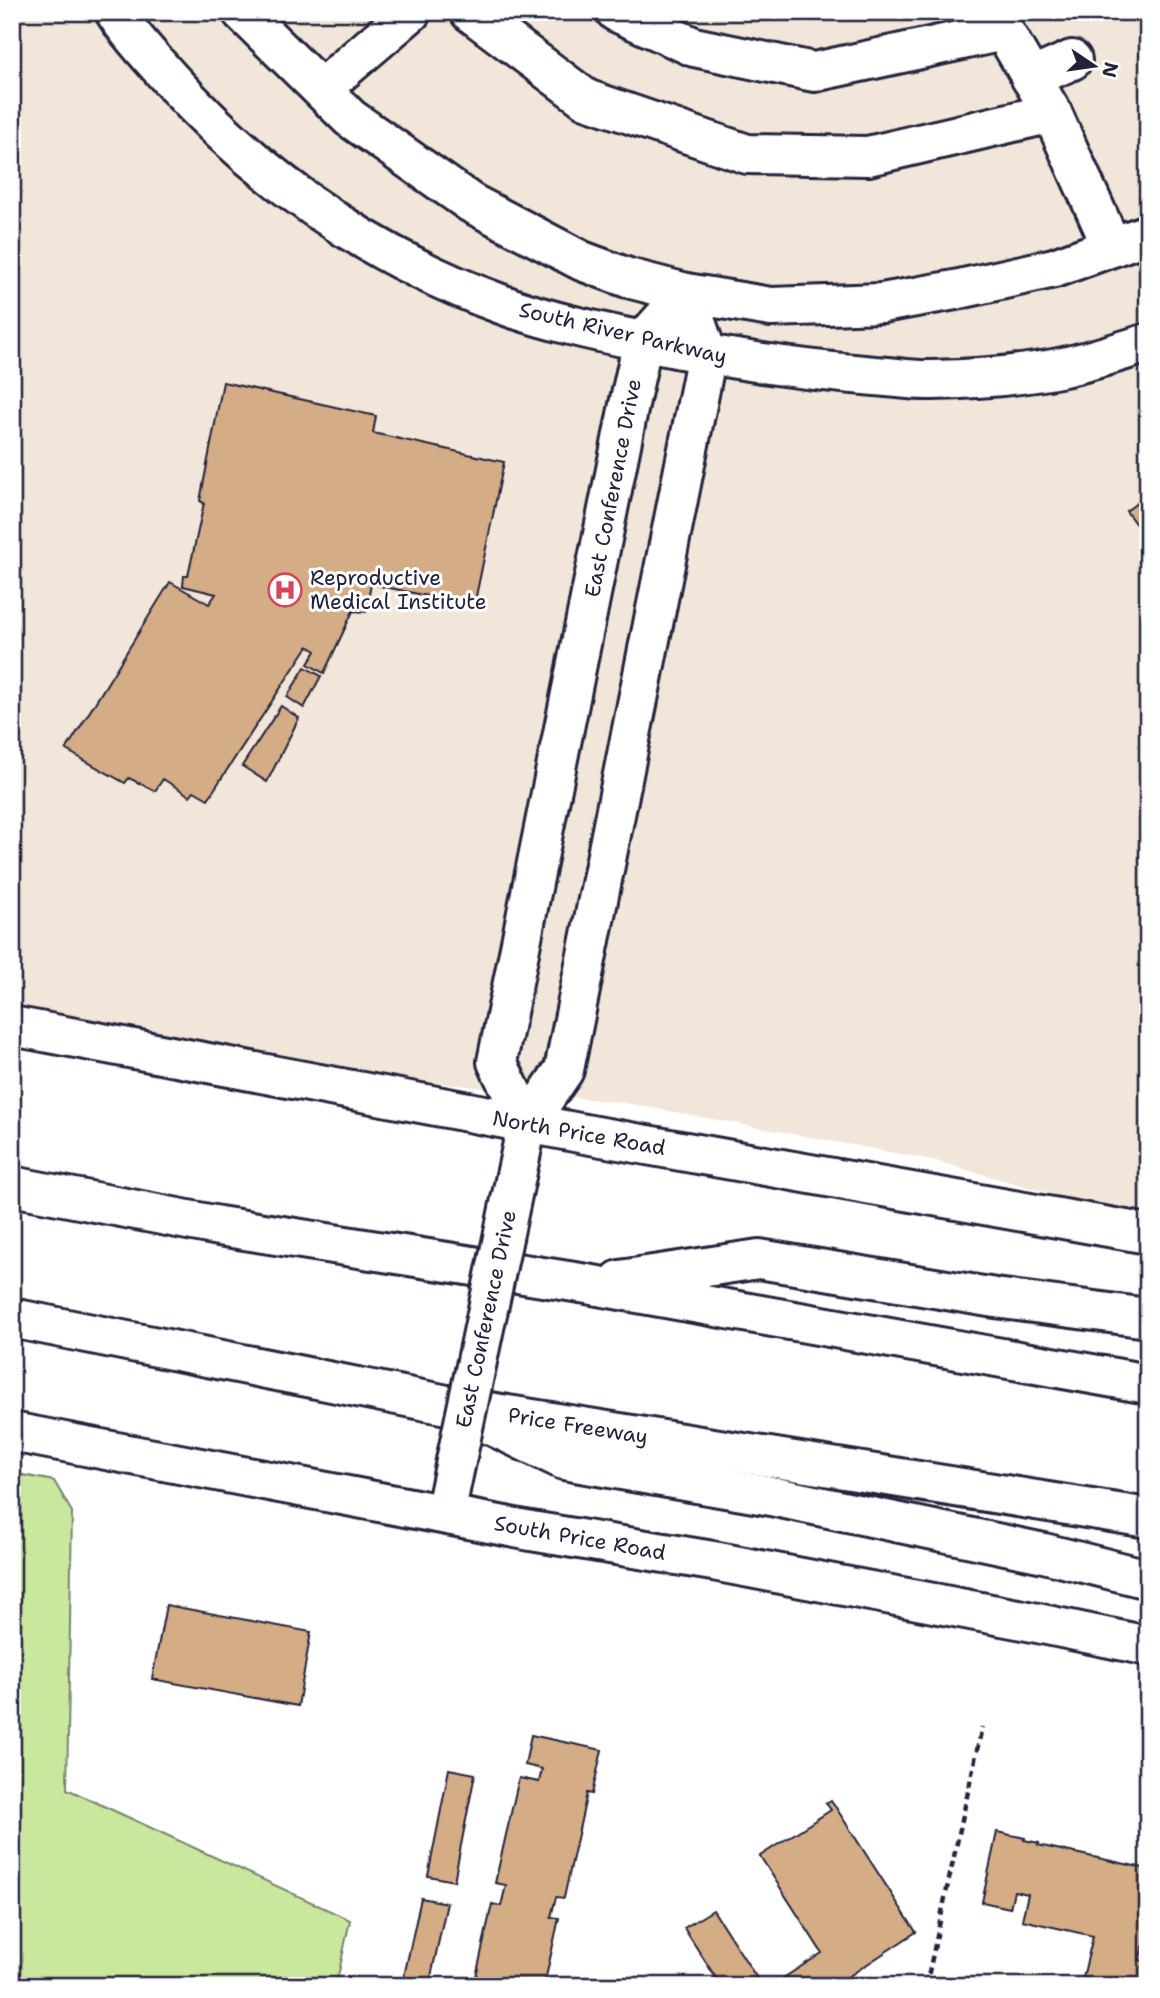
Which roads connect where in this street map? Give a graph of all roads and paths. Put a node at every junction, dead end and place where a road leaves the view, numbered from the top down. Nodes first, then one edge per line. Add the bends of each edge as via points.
1 (115, 12) edge
2 (242, 12) edge
3 (411, 12) edge
4 (470, 12) edge
5 (616, 12) edge
6 (1072, 60) dead end
7 (1031, 78) junction
8 (321, 89) junction
9 (1052, 113) junction
10 (1148, 234) edge
11 (1111, 247) junction
12 (686, 293) junction
13 (643, 341) junction
14 (1148, 343) edge
15 (707, 354) junction
16 (12, 1026) edge
17 (527, 1124) junction
18 (12, 1186) edge
19 (1148, 1234) edge
20 (587, 1284) junction
21 (12, 1318) edge
22 (1148, 1318) edge
23 (1148, 1384) edge
24 (452, 1406) junction
25 (12, 1432) edge
26 (445, 1514) junction
27 (1148, 1518) edge
28 (1148, 1579) edge
29 (1148, 1646) edge
30 (982, 1727) dead end
31 (926, 1986) edge

1 - 13 main road, South River Parkway via 152,59 237,147 310,205 372,246 502,305
2 - 8 main road
3 - 8 main road
4 - 9 main road via 586,99 747,154 868,156
5 - 7 main road via 694,47 814,72 1004,32
6 - 7 main road
7 - 9 main road
8 - 12 main road via 350,118 471,203 582,261
9 - 11 main road
10 - 11 main road
11 - 12 main road via 1054,268 882,303 771,307
12 - 13 main road, East Conference Drive
12 - 15 main road
13 - 15 main road, South River Parkway
13 - 17 main road, East Conference Drive via 497,1062
14 - 15 main road, South River Parkway via 1058,368 929,380
15 - 17 main road, East Conference Drive via 564,1070
16 - 17 main road, North Price Road
17 - 19 main road, North Price Road
17 - 26 main road, East Conference Drive, bridge
18 - 20 main road via 219,1226
20 - 22 main road via 759,1259
20 - 23 main road
21 - 24 main road, Price Freeway
24 - 27 main road, Price Freeway
24 - 28 main road via 564,1460 765,1495
25 - 26 main road, South Price Road
26 - 29 main road, South Price Road
30 - 31 path

